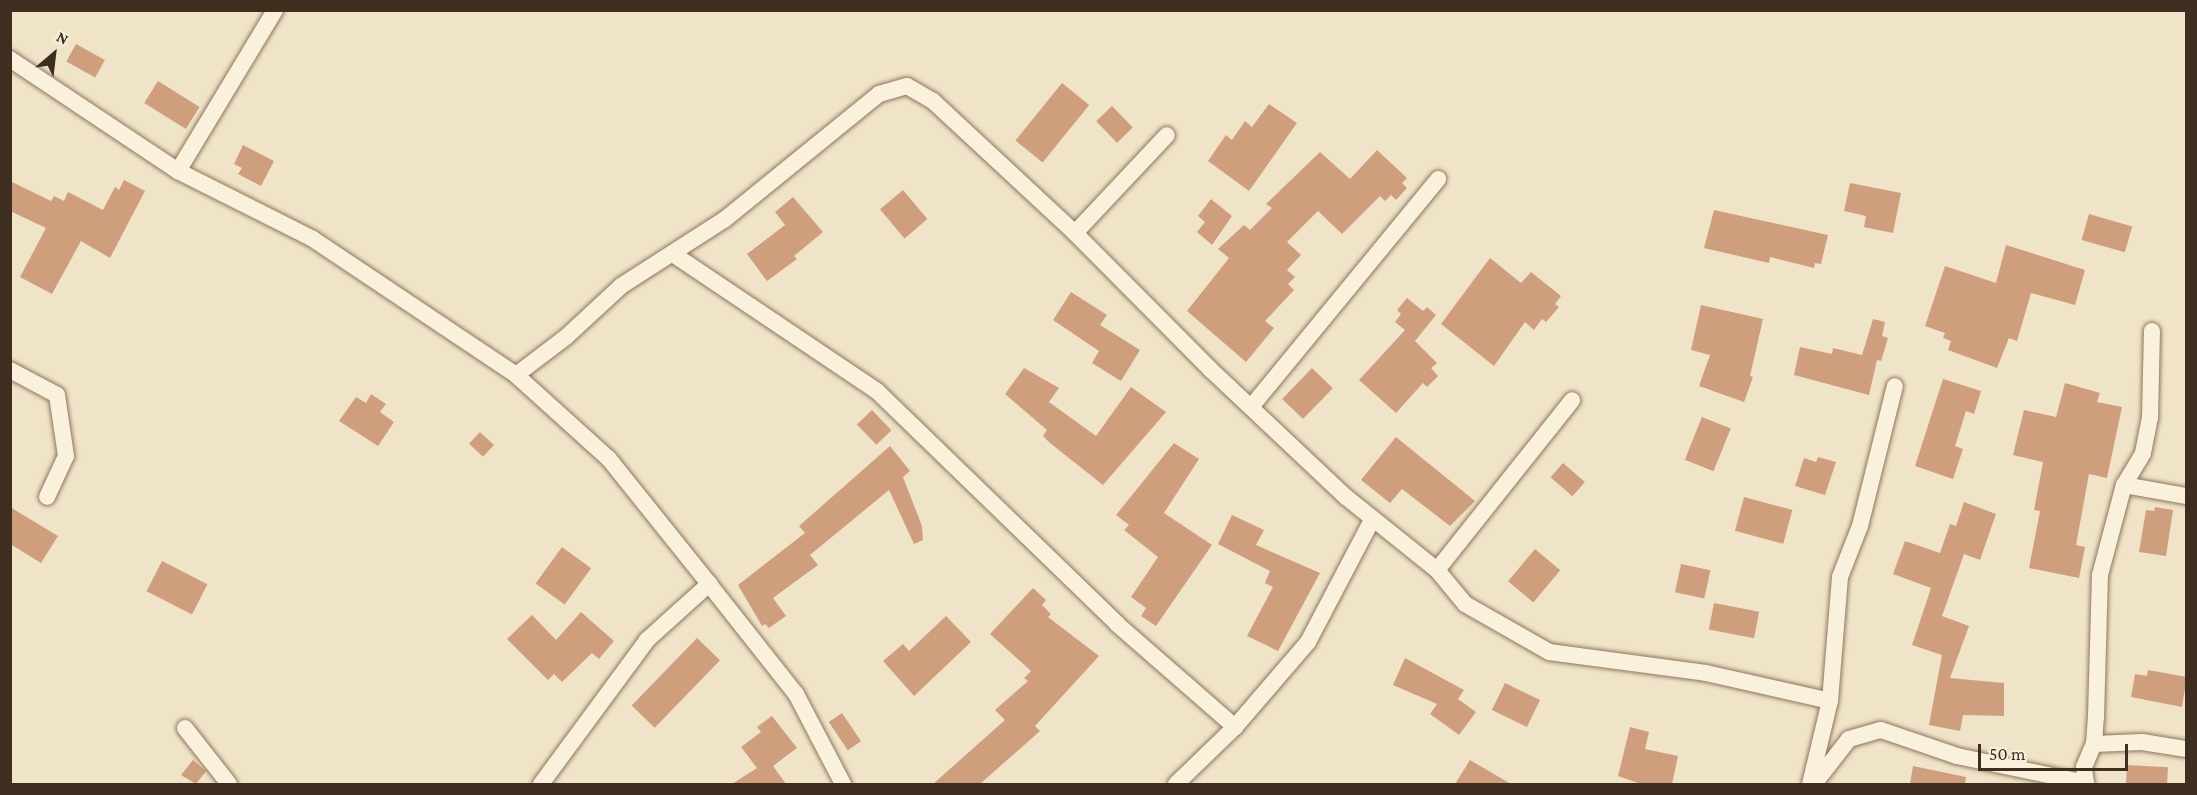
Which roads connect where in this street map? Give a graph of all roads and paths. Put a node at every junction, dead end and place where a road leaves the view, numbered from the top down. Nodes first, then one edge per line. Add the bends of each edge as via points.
1 (275, 10) edge
2 (10, 59) edge
3 (1167, 135) dead end
4 (178, 171) junction
5 (1438, 179) dead end
6 (1075, 233) junction
7 (673, 254) junction
8 (2152, 331) dead end
9 (10, 370) edge
10 (516, 375) junction
11 (1895, 386) dead end
12 (1572, 400) dead end
13 (1251, 407) junction
14 (2124, 485) junction
15 (2187, 496) edge
16 (47, 497) dead end
17 (1372, 520) junction
18 (1437, 570) junction
19 (709, 584) junction
20 (1830, 701) junction
21 (1235, 727) junction
22 (185, 728) dead end
23 (2094, 744) junction
24 (2187, 749) edge
25 (229, 784) edge
26 (541, 784) edge
27 (843, 784) edge
28 (1176, 784) edge
29 (1811, 784) edge
30 (2086, 784) edge

1 - 4 street
2 - 4 street
3 - 6 street
4 - 10 street via 313,239
5 - 13 street
6 - 7 street via 933,102 907,86 879,94 724,220
6 - 13 street
7 - 10 street via 621,286 566,337
7 - 21 street via 878,392 1117,624
8 - 14 street via 2150,418 2143,453
9 - 16 street via 57,395 66,456
10 - 19 street via 609,459
11 - 20 street via 1860,526 1840,577
12 - 18 street
13 - 17 street
14 - 15 street
14 - 23 street via 2100,575
17 - 18 street
17 - 21 street via 1308,642
18 - 20 street via 1465,604 1549,652 1706,673
19 - 26 street via 647,640
19 - 27 street via 796,694
20 - 29 street
21 - 28 street
22 - 25 street
23 - 24 street via 2142,742
23 - 30 street via 2084,767
29 - 30 street via 1849,739 1881,730 1957,756

